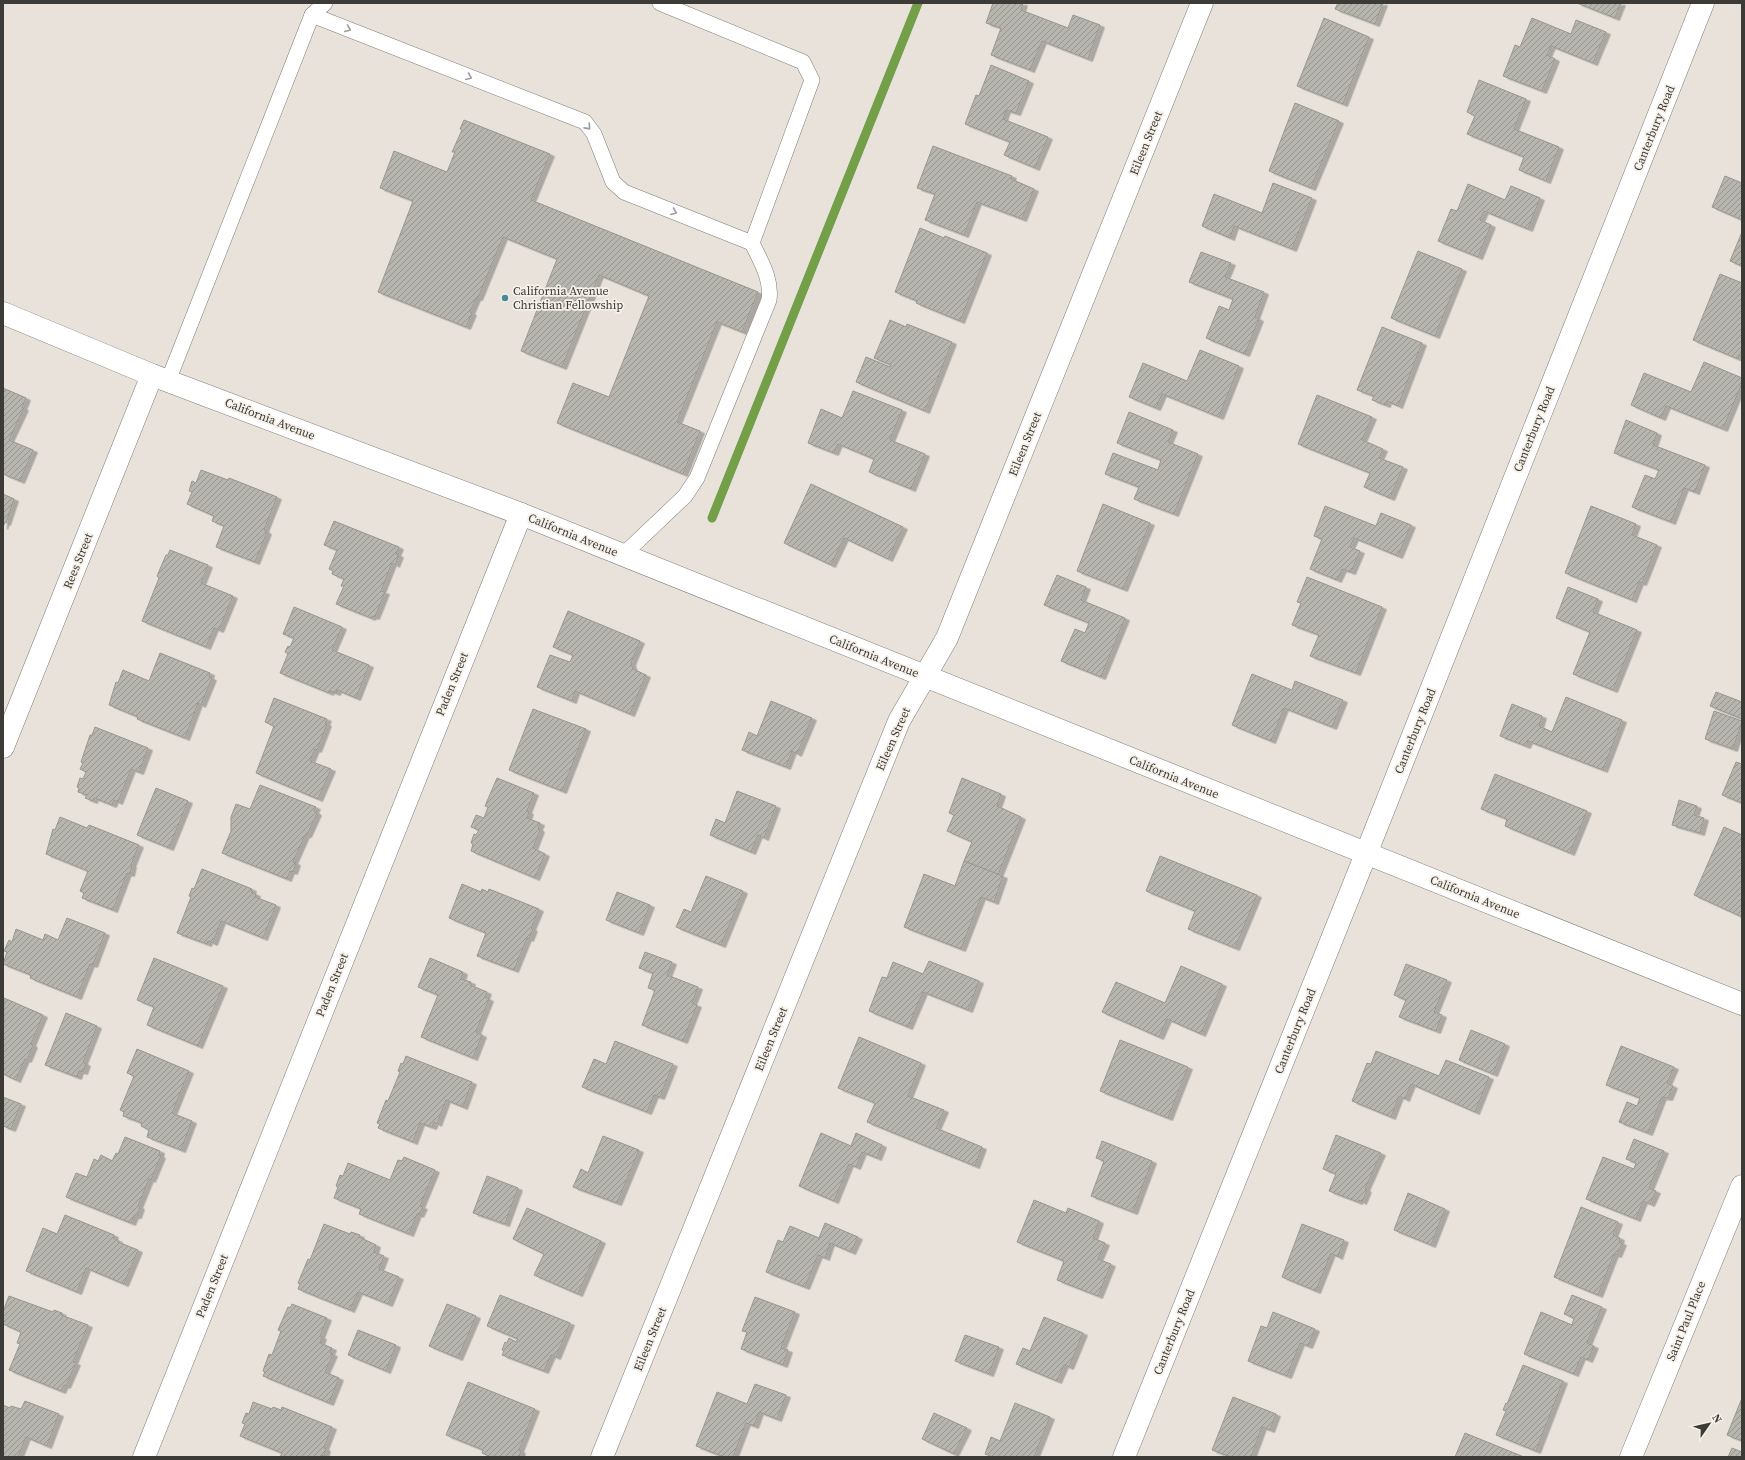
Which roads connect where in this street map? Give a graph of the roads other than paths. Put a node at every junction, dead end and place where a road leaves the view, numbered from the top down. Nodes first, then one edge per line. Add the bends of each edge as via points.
1 (326, 3) edge
2 (660, 3) edge
3 (1202, 3) edge
4 (1704, 3) edge
5 (312, 14) junction
6 (752, 243) junction
7 (3, 314) edge
8 (160, 378) junction
9 (521, 514) junction
10 (622, 555) junction
11 (925, 676) junction
12 (3, 747) edge
13 (1366, 854) junction
14 (1742, 1004) edge
15 (1742, 1186) edge
16 (144, 1457) edge
17 (602, 1457) edge
18 (1124, 1457) edge
19 (1631, 1457) edge

1 - 5 lane
2 - 6 lane via 803,62 812,80
3 - 11 street, Eileen Street via 947,638
4 - 13 street, Canterbury Road
5 -> 6 lane via 585,122 594,134 613,182 624,192
5 - 8 lane
6 - 10 lane via 766,270 769,300 697,478 685,496
7 - 8 street, California Avenue
8 - 9 street, California Avenue
8 - 12 street, Rees Street
9 - 10 street, California Avenue
9 - 16 street, Paden Street
10 - 11 street, California Avenue
11 - 13 street, California Avenue
11 - 17 street, Eileen Street via 898,721
13 - 14 street, California Avenue
13 - 18 street, Canterbury Road
15 - 19 street, Saint Paul Place

